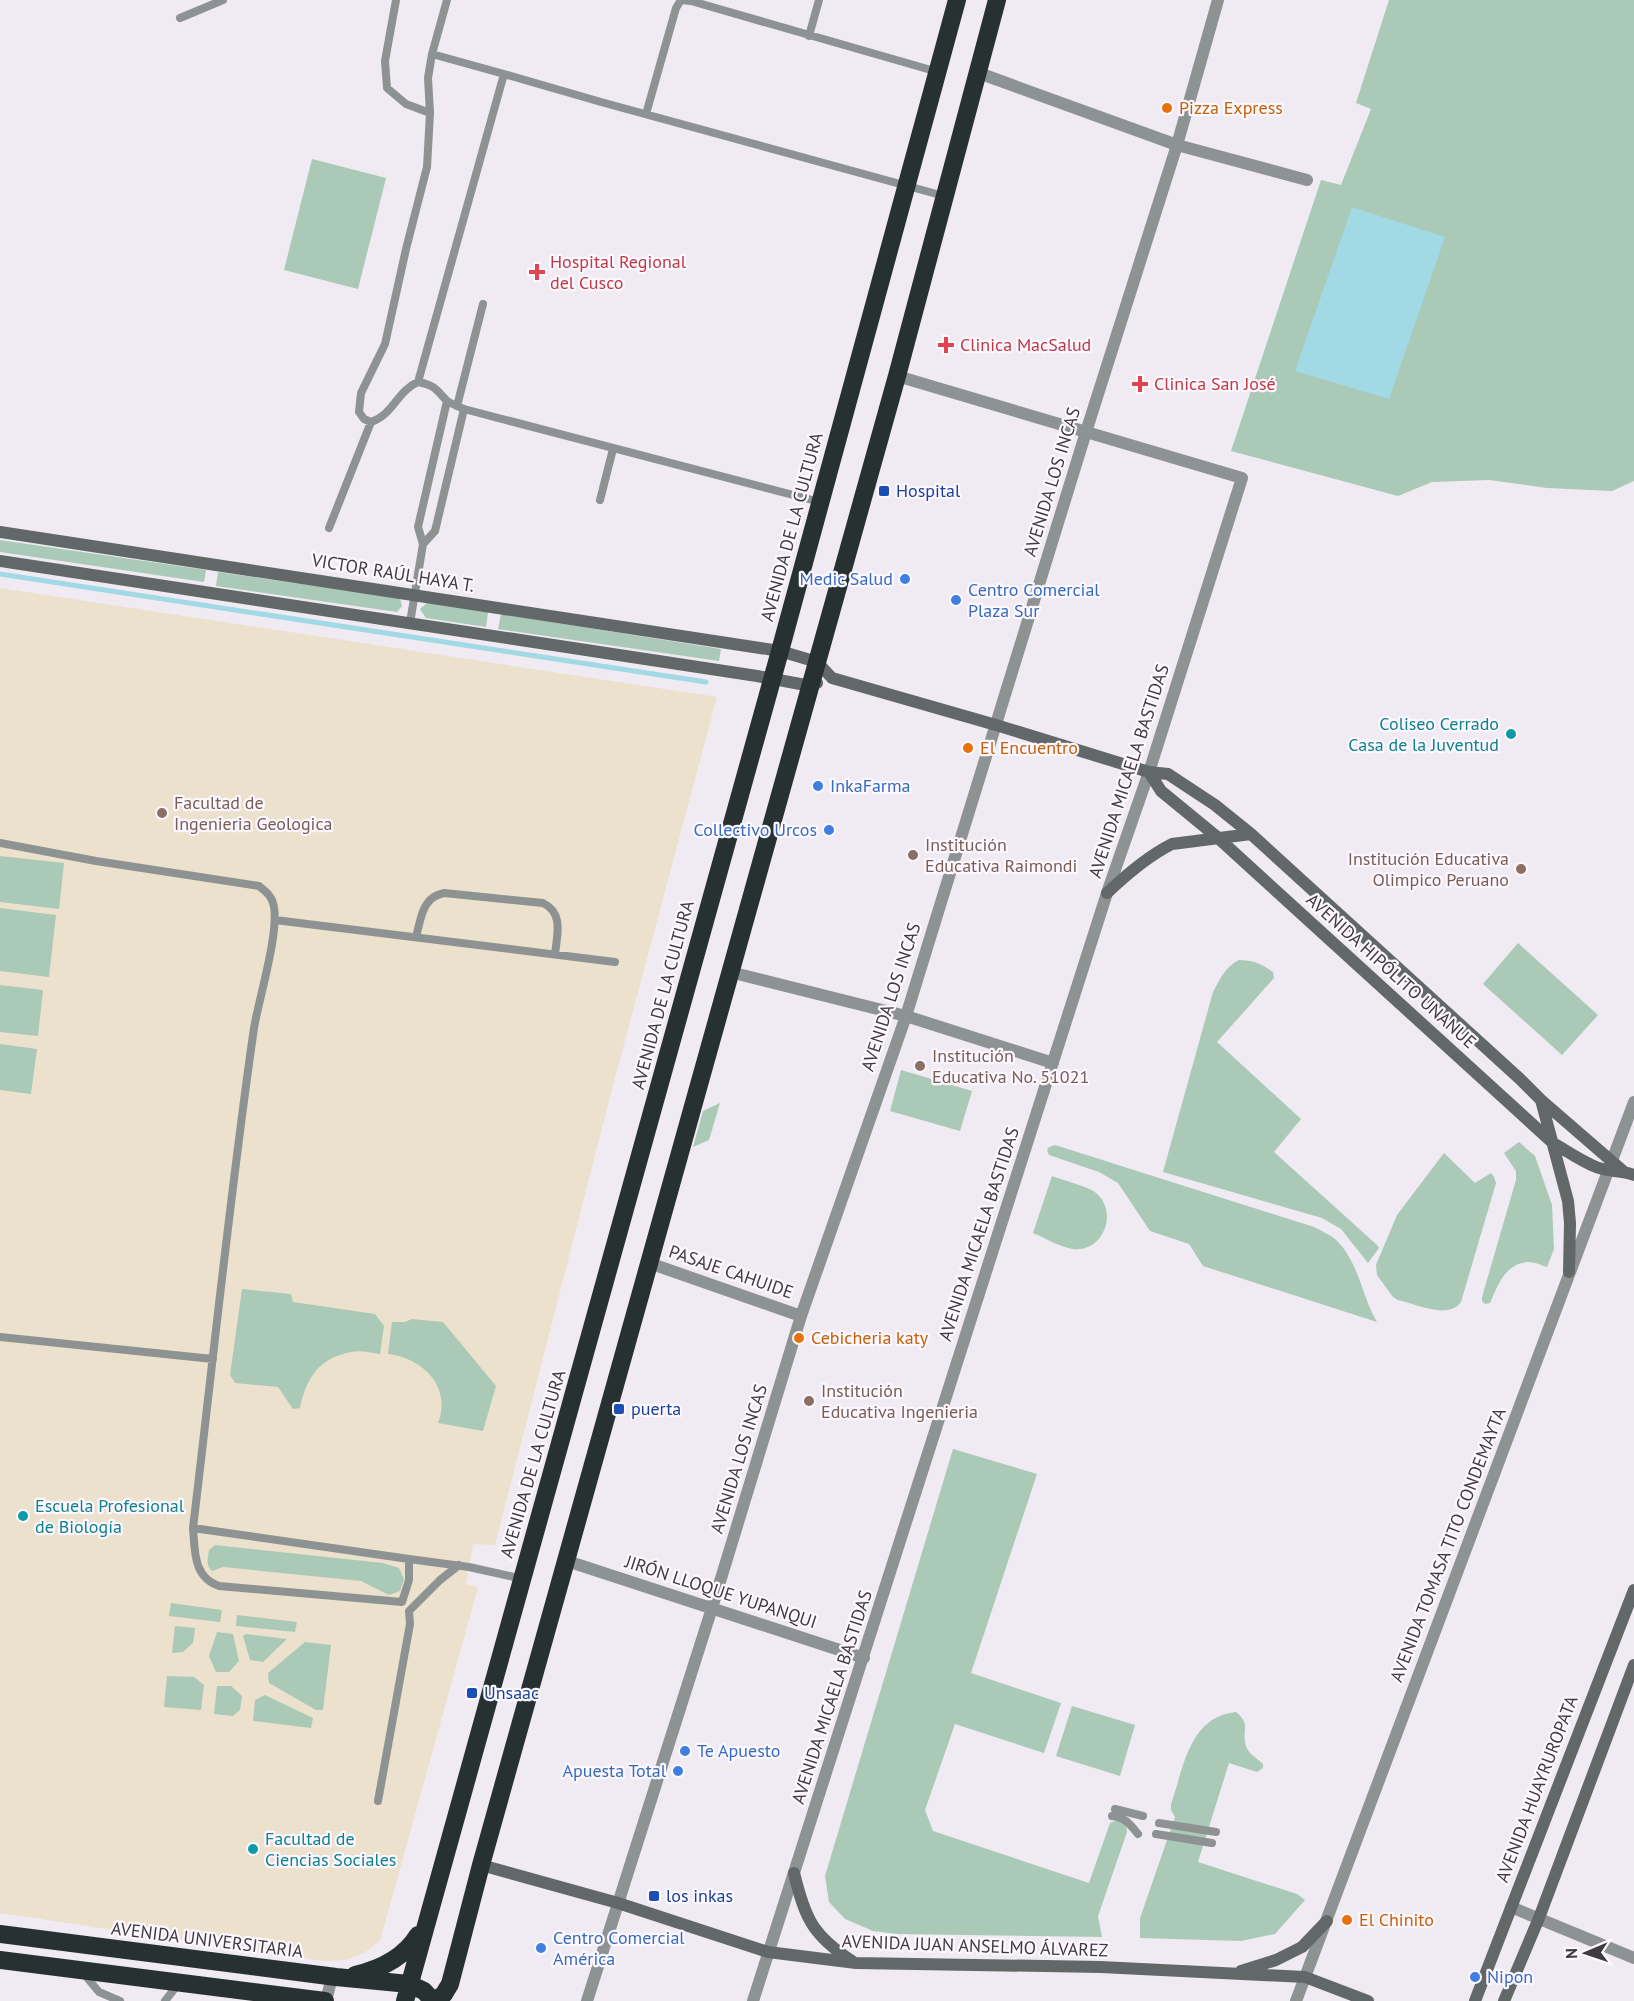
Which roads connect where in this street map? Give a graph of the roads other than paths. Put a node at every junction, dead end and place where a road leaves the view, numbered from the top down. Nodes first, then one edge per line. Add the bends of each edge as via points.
1 (223, 0) edge
2 (396, 0) edge
3 (447, 0) edge
4 (819, 0) edge
5 (957, 0) edge
6 (997, 0) edge
7 (1218, 0) edge
8 (180, 18) dead end
9 (809, 36) junction
10 (432, 54) junction
11 (938, 72) junction
12 (976, 72) junction
13 (504, 74) junction
14 (430, 113) junction
15 (646, 114) junction
16 (1177, 145) junction
17 (1307, 180) dead end
18 (907, 186) junction
19 (944, 195) junction
20 (483, 304) dead end
21 (897, 376) junction
22 (418, 382) junction
23 (447, 401) junction
24 (461, 408) junction
25 (371, 422) junction
26 (1086, 432) junction
27 (613, 449) junction
28 (600, 500) dead end
29 (820, 502) junction
30 (329, 528) dead end
31 (0, 532) edge
32 (423, 544) junction
33 (0, 561) edge
34 (415, 595) junction
35 (410, 623) junction
36 (780, 651) junction
37 (817, 662) junction
38 (832, 678) junction
39 (772, 679) junction
40 (811, 686) junction
41 (996, 725) junction
42 (1149, 772) junction
43 (1251, 834) junction
44 (1217, 837) junction
45 (0, 843) edge
46 (1107, 893) junction
47 (276, 920) junction
48 (416, 937) junction
49 (555, 954) junction
50 (615, 962) dead end
51 (730, 972) junction
52 (906, 1016) junction
53 (1053, 1064) junction
54 (1541, 1100) junction
55 (1634, 1102) edge
56 (1553, 1143) junction
57 (1610, 1165) junction
58 (1629, 1173) edge
59 (649, 1263) junction
60 (1569, 1272) junction
61 (801, 1316) junction
62 (0, 1336) edge
63 (213, 1359) junction
64 (193, 1528) junction
65 (409, 1559) junction
66 (567, 1561) junction
67 (459, 1565) junction
68 (523, 1579) junction
69 (1634, 1590) edge
70 (402, 1602) junction
71 (712, 1608) junction
72 (409, 1611) junction
73 (864, 1658) junction
74 (1634, 1665) edge
75 (378, 1801) dead end
76 (1143, 1816) dead end
77 (1160, 1823) dead end
78 (1216, 1832) dead end
79 (1138, 1834) dead end
80 (1156, 1834) dead end
81 (1212, 1843) dead end
82 (481, 1865) junction
83 (794, 1873) junction
84 (618, 1903) junction
85 (1511, 1908) junction
86 (430, 1909) junction
87 (1539, 1918) junction
88 (1327, 1921) junction
89 (0, 1934) edge
90 (768, 1952) junction
91 (1634, 1958) edge
92 (0, 1960) edge
93 (856, 1963) junction
94 (82, 1971) junction
95 (1232, 1974) junction
96 (334, 1977) junction
97 (1305, 1977) junction
98 (179, 1983) junction
99 (407, 1993) edge
100 (120, 2001) edge
101 (165, 2001) edge
102 (325, 2001) edge
103 (433, 2001) edge
104 (587, 2001) edge
105 (753, 2001) edge
106 (1296, 2001) edge
107 (1368, 2001) edge
108 (1474, 2001) edge
109 (1504, 2001) edge

1 - 8 lane
2 - 14 lane via 385,61 387,88 406,104
3 - 10 lane
4 - 9 lane
5 - 11 highway, AVENIDA DE LA CULTURA
6 - 12 highway
7 - 16 street, AVENIDA LOS INCAS
9 - 11 lane
9 - 15 lane via 681,0
10 - 13 lane
10 - 14 lane via 428,78
11 - 18 highway, AVENIDA DE LA CULTURA
12 - 16 street
12 - 19 highway
13 - 15 lane
13 - 22 lane
14 - 25 lane via 427,167 386,344 358,404 358,412
15 - 18 lane
16 - 17 street
16 - 26 street, AVENIDA LOS INCAS
18 - 19 lane
18 - 29 highway, AVENIDA DE LA CULTURA
19 - 21 highway
20 - 24 lane
21 - 26 street
21 - 37 highway
22 - 23 lane via 431,384
22 - 25 lane via 403,392 382,419
23 - 24 lane
23 - 32 lane via 418,527
24 - 27 lane
24 - 32 lane via 435,531
25 - 30 lane
26 - 41 street, AVENIDA LOS INCAS
26 - 42 street, AVENIDA MICAELA BASTIDAS via 1242,478
27 - 28 lane
27 - 29 lane
29 - 36 highway, AVENIDA DE LA CULTURA
31 - 34 street, VICTOR RAÚL HAYA T.
32 - 34 lane
33 - 35 street
34 - 35 lane
34 - 36 street, VICTOR RAÚL HAYA T.
35 - 39 street
36 - 37 street, VICTOR RAÚL HAYA T.
36 - 39 highway, AVENIDA DE LA CULTURA
37 - 38 street
37 - 40 highway
38 - 40 street
38 - 41 street, AVENIDA HIPÓLITO UNANUE
39 - 40 street
39 - 68 highway, AVENIDA DE LA CULTURA
40 - 51 highway
41 - 42 street, AVENIDA HIPÓLITO UNANUE
41 - 52 street, AVENIDA LOS INCAS
42 - 43 street, AVENIDA HIPÓLITO UNANUE via 1168,774
42 - 44 street, AVENIDA HIPÓLITO UNANUE via 1161,791
42 - 46 street, AVENIDA MICAELA BASTIDAS
43 - 44 street
43 - 54 street, AVENIDA HIPÓLITO UNANUE
44 - 46 street via 1162,849
44 - 56 street, AVENIDA HIPÓLITO UNANUE
45 - 47 lane via 259,886 273,902
46 - 53 street, AVENIDA MICAELA BASTIDAS
47 - 48 lane
47 - 63 lane via 255,1019
48 - 49 lane
48 - 49 lane via 425,905 436,894 543,903 556,914 558,922
49 - 50 lane
51 - 52 street
51 - 59 highway
52 - 53 street
52 - 61 street, AVENIDA LOS INCAS
53 - 73 street, AVENIDA MICAELA BASTIDAS
54 - 56 street
54 - 57 street, AVENIDA HIPÓLITO UNANUE
55 - 57 street, AVENIDA TOMASA TITO CONDEMAYTA
56 - 57 street, AVENIDA HIPÓLITO UNANUE via 1596,1167
56 - 60 street via 1569,1212
57 - 58 street, AVENIDA HIPÓLITO UNANUE
57 - 60 street, AVENIDA TOMASA TITO CONDEMAYTA
59 - 61 street, PASAJE CAHUIDE
59 - 66 highway
60 - 88 street, AVENIDA TOMASA TITO CONDEMAYTA
61 - 71 street, AVENIDA LOS INCAS
62 - 63 lane
63 - 64 lane
64 - 65 lane
64 - 70 lane via 196,1565 211,1584
65 - 67 lane
65 - 70 lane via 409,1580
66 - 71 street, JIRÓN LLOQUE YUPANQUI
66 - 82 highway
67 - 68 lane
67 - 72 lane
68 - 86 highway, AVENIDA DE LA CULTURA
69 - 85 street, AVENIDA HUAYRUROPATA
70 - 72 lane
71 - 73 street, JIRÓN LLOQUE YUPANQUI
71 - 84 street, AVENIDA LOS INCAS
72 - 75 lane via 410,1624
73 - 83 street, AVENIDA MICAELA BASTIDAS
74 - 87 street
76 - 79 lane via 1113,1812
77 - 78 lane
80 - 81 lane
82 - 84 street, AVENIDA JUAN ANSELMO ÁLVAREZ
82 - 103 highway via 450,1984
83 - 90 street, AVENIDA MICAELA BASTIDAS
83 - 93 street via 811,1926 831,1947
84 - 90 street, AVENIDA JUAN ANSELMO ÁLVAREZ
84 - 104 street, AVENIDA LOS INCAS
85 - 87 street
85 - 108 street, AVENIDA HUAYRUROPATA
86 - 96 highway via 404,1953 370,1972
86 - 99 highway, AVENIDA DE LA CULTURA
87 - 91 street
87 - 109 street
88 - 95 street via 1302,1947
88 - 97 street, AVENIDA TOMASA TITO CONDEMAYTA
89 - 96 highway, AVENIDA UNIVERSITARIA
90 - 93 street, AVENIDA JUAN ANSELMO ÁLVAREZ
90 - 105 street, AVENIDA MICAELA BASTIDAS
92 - 94 highway
93 - 95 street, AVENIDA JUAN ANSELMO ÁLVAREZ via 1101,1967
94 - 98 highway
94 - 100 lane via 99,1992
95 - 97 street, AVENIDA JUAN ANSELMO ÁLVAREZ
96 - 99 highway, AVENIDA UNIVERSITARIA
96 - 102 street
97 - 106 street, AVENIDA TOMASA TITO CONDEMAYTA
97 - 107 street, AVENIDA JUAN ANSELMO ÁLVAREZ
98 - 101 lane
98 - 102 highway
99 - 103 highway via 424,1991

